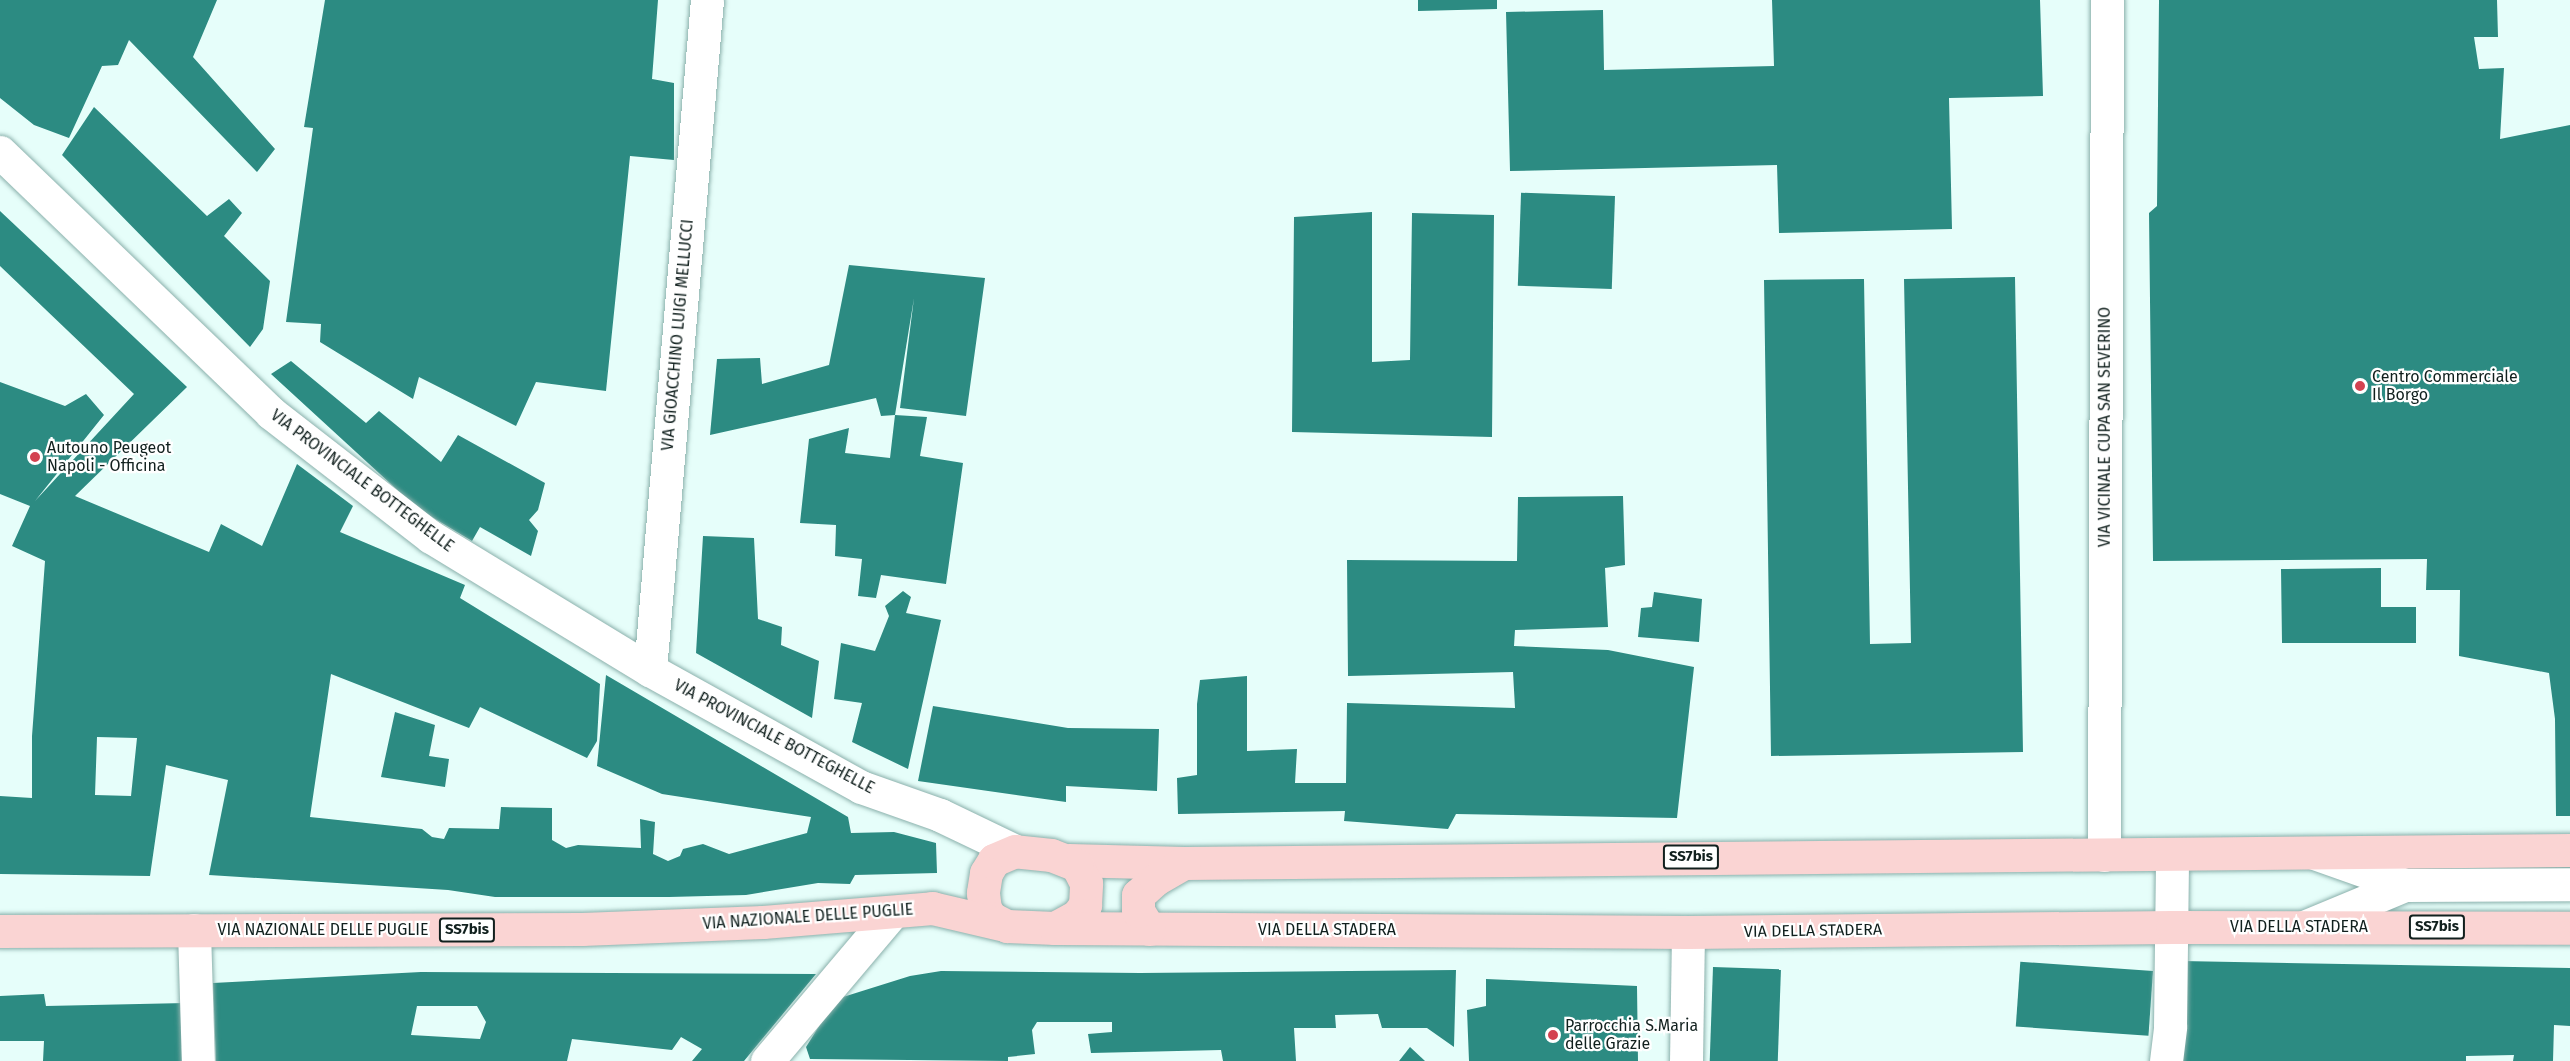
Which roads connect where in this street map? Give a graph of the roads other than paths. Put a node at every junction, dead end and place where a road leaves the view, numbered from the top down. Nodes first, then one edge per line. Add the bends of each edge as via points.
1 (707, 0) edge
2 (2107, 0) edge
3 (0, 152) edge
4 (650, 670) junction
5 (2570, 849) edge
6 (2312, 853) junction
7 (2104, 855) junction
8 (2172, 855) junction
9 (1069, 860) junction
10 (1184, 863) junction
11 (996, 866) junction
12 (2570, 884) edge
13 (2405, 885) junction
14 (932, 908) junction
15 (892, 913) junction
16 (1000, 924) junction
17 (2172, 927) junction
18 (2304, 927) junction
19 (1055, 928) junction
20 (2570, 928) edge
21 (1149, 929) junction
22 (194, 930) junction
23 (0, 931) edge
24 (1688, 932) junction
25 (198, 1061) edge
26 (767, 1061) edge
27 (1686, 1061) edge
28 (2166, 1061) edge

1 - 4 street, VIA GIOACCHINO LUIGI MELLUCCI
2 - 7 street, VIA VICINALE CUPA SAN SEVERINO
3 - 4 street, VIA PROVINCIALE BOTTEGHELLE via 271,413 431,537
4 - 11 street, VIA PROVINCIALE BOTTEGHELLE via 861,787 940,815
5 - 6 main road, SS7bis
6 - 8 main road, SS7bis
6 - 13 street
7 - 8 main road, SS7bis
7 - 10 main road, SS7bis
8 - 17 street
9 - 10 main road, SS7bis
9 - 11 main road
9 - 19 main road via 1083,871 1087,900 1077,916
10 - 21 main road via 1138,895 1138,911
11 - 14 main road, VIA NAZIONALE DELLE PUGLIE / SS7bis
11 - 16 main road via 985,909
12 - 13 street
13 - 18 street
14 - 15 main road, VIA NAZIONALE DELLE PUGLIE / SS7bis
14 - 16 main road, VIA NAZIONALE DELLE PUGLIE / SS7bis
15 - 22 main road, VIA NAZIONALE DELLE PUGLIE / SS7bis via 582,929
15 - 26 street
16 - 19 main road
17 - 18 main road, VIA DELLA STADERA
17 - 24 main road, VIA DELLA STADERA
17 - 28 street
18 - 20 main road, VIA DELLA STADERA / SS7bis
19 - 21 main road, VIA DELLA STADERA
21 - 24 main road, VIA DELLA STADERA
22 - 23 main road, VIA NAZIONALE DELLE PUGLIE / SS7bis
22 - 25 street
24 - 27 street

